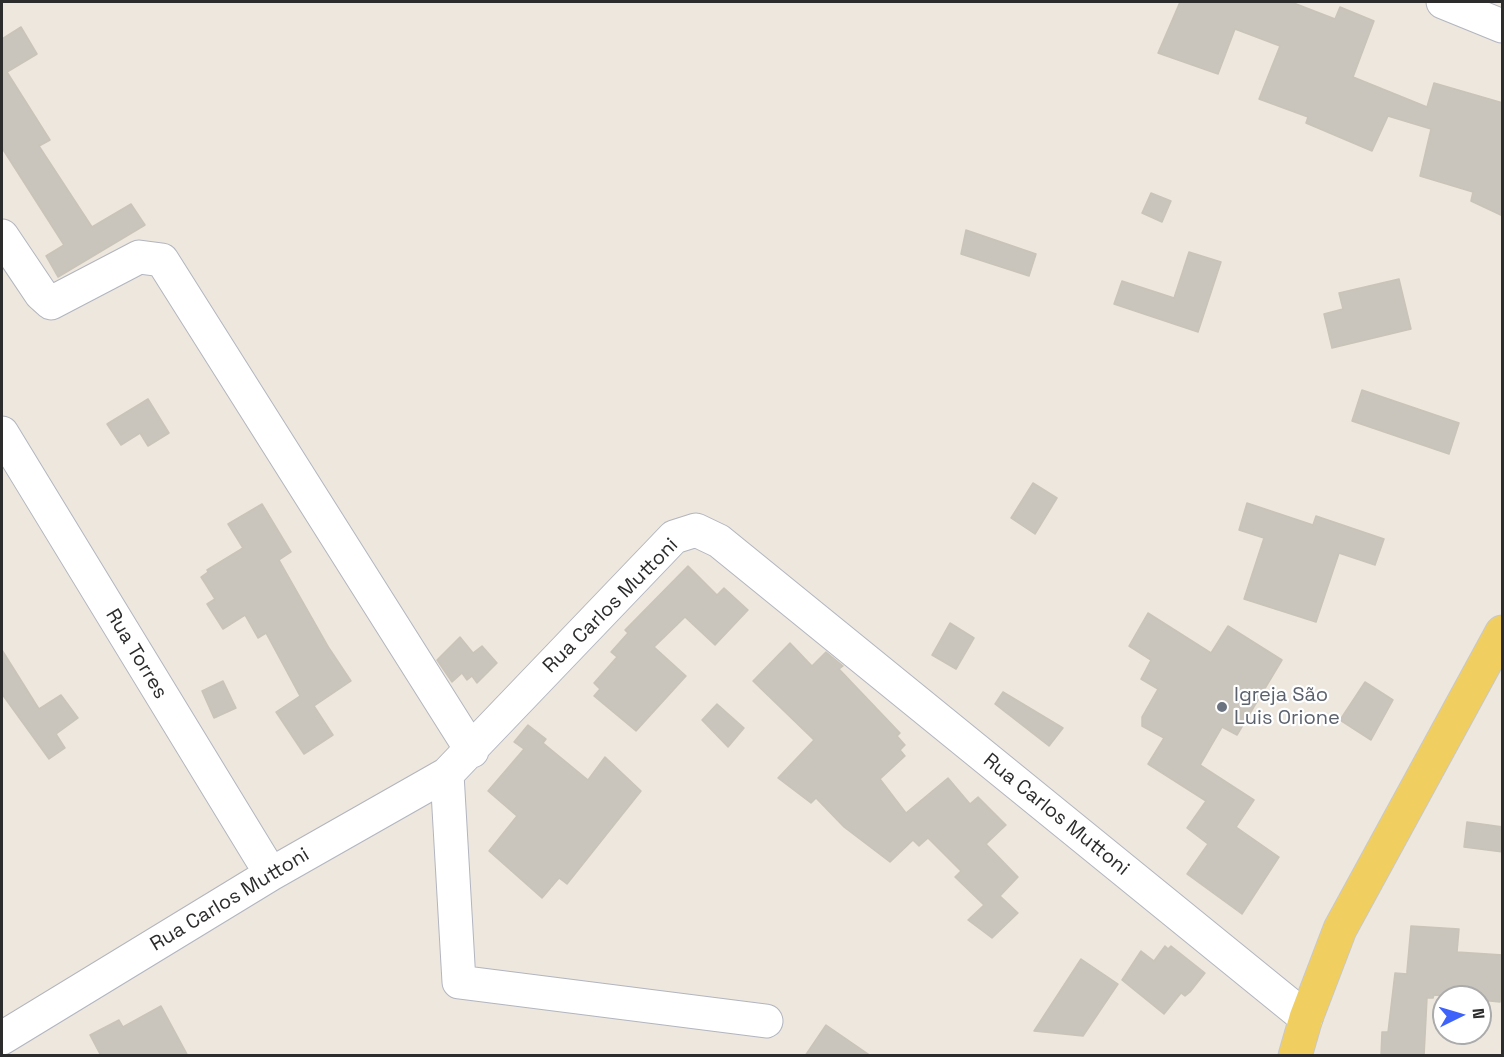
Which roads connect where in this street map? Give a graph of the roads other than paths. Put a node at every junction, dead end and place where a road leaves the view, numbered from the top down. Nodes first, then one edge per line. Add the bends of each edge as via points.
1 (1443, 2) edge
2 (1503, 26) edge
3 (2, 236) edge
4 (2, 433) edge
5 (1503, 632) edge
6 (472, 751) junction
7 (447, 774) junction
8 (271, 874) junction
9 (1306, 1018) junction
10 (766, 1021) dead end
11 (2, 1038) edge
12 (1295, 1056) edge

1 - 2 street
3 - 6 street via 51,303 139,257 162,260
4 - 8 street, Rua Torres
5 - 9 main road via 1340,929
6 - 7 street, Rua Carlos Muttoni
6 - 9 street, Rua Carlos Muttoni via 674,537 696,530 719,541
7 - 8 street, Rua Carlos Muttoni
7 - 10 street via 459,982
8 - 11 street, Rua Carlos Muttoni
9 - 12 main road

